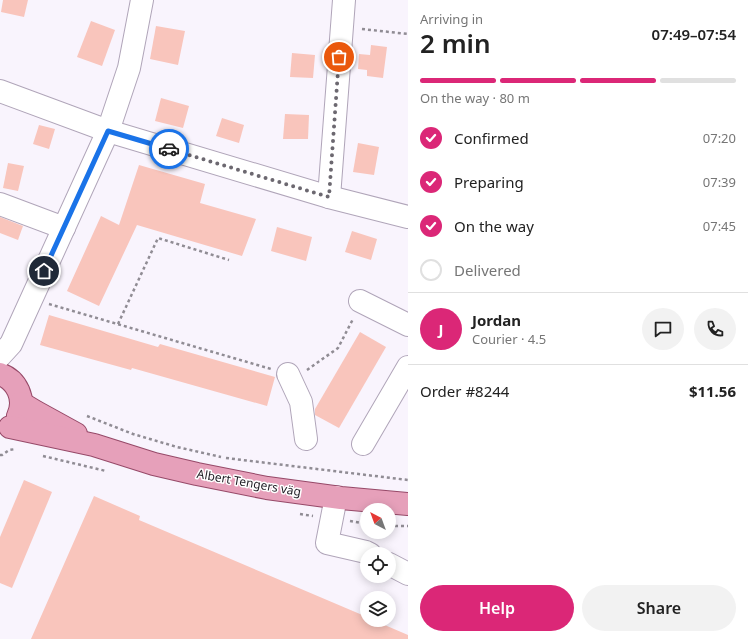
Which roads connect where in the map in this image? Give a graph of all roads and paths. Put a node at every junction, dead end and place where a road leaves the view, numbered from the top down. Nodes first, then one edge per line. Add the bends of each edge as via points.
1 (142, 0) edge
2 (344, 0) edge
3 (341, 26) junction
4 (408, 34) edge
5 (0, 91) edge
6 (108, 131) junction
7 (329, 197) junction
8 (0, 204) edge
9 (408, 217) edge
10 (64, 228) junction
11 (229, 260) dead end
12 (31, 300) junction
13 (360, 301) joint
14 (118, 324) junction
15 (408, 325) edge
16 (6, 350) edge
17 (408, 367) edge
18 (288, 374) junction
19 (4, 376) edge
20 (21, 403) junction
21 (86, 416) dead end
22 (5, 430) edge
23 (306, 439) dead end
24 (94, 444) junction
25 (363, 444) dead end
26 (408, 480) edge
27 (336, 497) junction
28 (408, 504) edge
29 (396, 526) edge
30 (408, 526) edge
31 (360, 551) edge
32 (396, 568) edge
33 (408, 574) edge

1 - 6 street via 129,68
2 - 3 street
3 - 4 path
3 - 7 street
5 - 6 street
6 - 7 street
6 - 10 street
7 - 9 street
8 - 10 street
10 - 12 street
11 - 14 path via 158,238
12 - 14 path
12 - 16 street
13 - 15 street
13 - 18 path via 338,348 304,372
14 - 18 path
16 - 19 street
17 - 25 street
18 - 23 street via 301,402
19 - 20 main road via 18,389
20 - 22 main road via 16,420
20 - 24 main road, Albert Tengers väg
21 - 26 path via 132,434 226,458
22 - 24 main road, Albert Tengers väg
24 - 27 main road, Albert Tengers väg via 154,464 197,474 266,488
27 - 28 main road, Albert Tengers väg
27 - 31 street via 327,543
29 - 30 path
32 - 33 street

